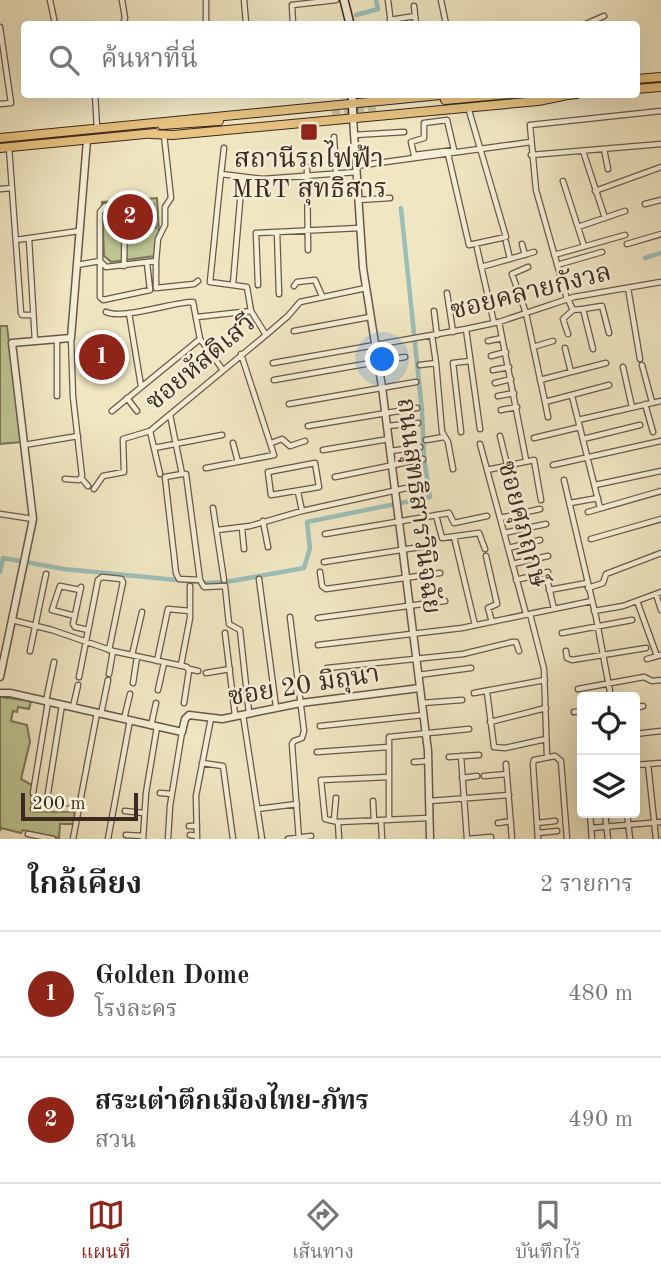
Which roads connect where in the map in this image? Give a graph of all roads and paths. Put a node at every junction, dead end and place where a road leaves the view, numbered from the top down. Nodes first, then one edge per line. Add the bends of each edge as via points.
1 (50, 0) edge
2 (122, 0) edge
3 (206, 0) edge
4 (244, 0) edge
5 (336, 0) edge
6 (344, 0) edge
7 (388, 0) edge
8 (442, 0) edge
9 (414, 6) dead end
10 (415, 16) junction
11 (604, 16) dead end
12 (54, 21) edge
13 (124, 21) edge
14 (206, 21) edge
15 (246, 21) edge
16 (293, 21) edge
17 (349, 21) edge
18 (391, 21) edge
19 (395, 21) edge
20 (416, 21) edge
21 (446, 21) edge
22 (593, 21) edge
23 (0, 27) edge
24 (661, 77) edge
25 (640, 79) edge
26 (661, 87) edge
27 (640, 89) edge
28 (95, 98) edge
29 (431, 98) edge
30 (474, 98) edge
31 (514, 98) edge
32 (552, 98) edge
33 (352, 99) edge
34 (0, 104) edge
35 (468, 107) junction
36 (375, 109) junction
37 (434, 110) junction
38 (661, 111) edge
39 (332, 113) junction
40 (353, 118) junction
41 (436, 122) junction
42 (97, 129) junction
43 (149, 129) junction
44 (404, 132) dead end
45 (164, 134) junction
46 (354, 135) junction
47 (334, 137) dead end
48 (0, 138) edge
49 (87, 140) junction
50 (531, 142) junction
51 (661, 144) edge
52 (5, 147) edge
53 (224, 148) dead end
54 (479, 148) junction
55 (604, 149) junction
56 (583, 151) junction
57 (448, 154) junction
58 (531, 155) junction
59 (307, 167) dead end
60 (661, 167) edge
61 (356, 169) junction
62 (608, 169) dead end
63 (221, 174) junction
64 (336, 174) junction
65 (306, 176) junction
66 (242, 178) junction
67 (563, 181) dead end
68 (0, 188) edge
69 (12, 188) junction
70 (595, 191) junction
71 (390, 198) dead end
72 (358, 200) junction
73 (661, 200) edge
74 (645, 204) dead end
75 (625, 212) dead end
76 (605, 218) junction
77 (578, 226) junction
78 (360, 228) junction
79 (79, 231) junction
80 (307, 231) junction
81 (277, 232) junction
82 (661, 234) edge
83 (625, 235) dead end
84 (29, 239) junction
85 (16, 240) junction
86 (506, 242) dead end
87 (522, 244) dead end
88 (627, 244) dead end
89 (584, 246) junction
90 (477, 248) dead end
91 (308, 250) dead end
92 (534, 252) dead end
93 (602, 252) dead end
94 (525, 255) junction
95 (554, 255) junction
96 (510, 259) junction
97 (100, 261) junction
98 (156, 261) junction
99 (147, 262) junction
100 (77, 265) junction
101 (557, 265) junction
102 (124, 266) junction
103 (481, 267) junction
104 (528, 267) dead end
105 (198, 281) dead end
106 (661, 282) edge
107 (233, 284) junction
108 (258, 285) dead end
109 (294, 286) dead end
110 (366, 288) junction
111 (628, 288) junction
112 (447, 293) dead end
113 (279, 294) dead end
114 (322, 296) junction
115 (567, 299) junction
116 (583, 309) junction
117 (573, 310) junction
118 (250, 311) junction
119 (434, 311) dead end
120 (106, 312) dead end
121 (129, 313) junction
122 (526, 313) junction
123 (33, 315) junction
124 (197, 317) junction
125 (370, 317) junction
126 (496, 323) junction
127 (466, 329) junction
128 (294, 331) dead end
129 (453, 332) junction
130 (609, 333) dead end
131 (568, 334) dead end
132 (266, 335) junction
133 (435, 335) junction
134 (71, 338) junction
135 (502, 338) junction
136 (57, 339) junction
137 (200, 339) junction
138 (35, 341) junction
139 (488, 341) dead end
140 (553, 341) dead end
141 (375, 345) junction
142 (533, 347) junction
143 (565, 348) dead end
144 (593, 349) dead end
145 (506, 352) junction
146 (241, 354) junction
147 (491, 356) dead end
148 (405, 357) dead end
149 (470, 361) junction
150 (378, 362) junction
151 (274, 363) dead end
152 (436, 363) junction
153 (606, 363) dead end
154 (420, 365) dead end
155 (509, 367) junction
156 (623, 367) dead end
157 (223, 370) junction
158 (493, 370) dead end
159 (571, 372) junction
160 (511, 379) junction
161 (274, 380) dead end
162 (540, 380) junction
163 (416, 382) dead end
164 (495, 383) dead end
165 (609, 385) dead end
166 (142, 386) junction
167 (382, 387) junction
168 (514, 393) junction
169 (57, 396) dead end
170 (498, 396) dead end
171 (572, 396) junction
172 (127, 398) junction
173 (661, 401) edge
174 (544, 402) junction
175 (652, 402) junction
176 (289, 404) dead end
177 (645, 404) junction
178 (517, 407) junction
179 (632, 407) junction
180 (417, 408) dead end
181 (501, 410) dead end
182 (112, 411) dead end
183 (137, 411) dead end
184 (386, 413) junction
185 (170, 414) junction
186 (548, 417) dead end
187 (578, 420) junction
188 (418, 422) dead end
189 (640, 425) dead end
190 (308, 426) dead end
191 (387, 426) junction
192 (580, 426) junction
193 (480, 429) dead end
194 (150, 431) junction
195 (461, 432) dead end
196 (653, 432) dead end
197 (222, 435) dead end
198 (78, 436) junction
199 (500, 436) dead end
200 (444, 437) junction
201 (534, 438) dead end
202 (389, 439) junction
203 (426, 439) dead end
204 (583, 439) junction
205 (305, 441) dead end
206 (661, 441) edge
207 (177, 443) junction
208 (233, 443) dead end
209 (271, 443) junction
210 (480, 444) dead end
211 (23, 445) junction
212 (420, 447) dead end
213 (154, 449) junction
214 (323, 450) dead end
215 (390, 451) junction
216 (587, 457) junction
217 (423, 459) dead end
218 (526, 460) junction
219 (238, 463) junction
220 (392, 465) junction
221 (506, 465) junction
222 (553, 465) dead end
223 (206, 468) dead end
224 (453, 469) dead end
225 (487, 470) junction
226 (661, 471) edge
227 (160, 474) dead end
228 (182, 474) junction
229 (335, 477) dead end
230 (65, 479) dead end
231 (82, 479) junction
232 (564, 480) dead end
233 (420, 485) dead end
234 (595, 485) junction
235 (88, 486) dead end
236 (94, 489) dead end
237 (395, 490) junction
238 (661, 491) edge
239 (298, 492) junction
240 (598, 498) junction
241 (541, 500) dead end
242 (569, 503) junction
243 (517, 505) dead end
244 (213, 508) dead end
245 (600, 508) junction
246 (541, 509) dead end
247 (302, 511) junction
248 (588, 512) dead end
249 (0, 514) edge
250 (436, 516) junction
251 (487, 516) dead end
252 (500, 518) junction
253 (33, 519) junction
254 (661, 519) edge
255 (263, 521) junction
256 (399, 522) junction
257 (546, 524) dead end
258 (242, 527) junction
259 (217, 530) junction
260 (504, 533) junction
261 (325, 534) dead end
262 (454, 537) junction
263 (591, 539) dead end
264 (540, 540) dead end
265 (433, 545) dead end
266 (268, 547) dead end
267 (508, 548) junction
268 (244, 549) dead end
269 (485, 549) dead end
270 (403, 550) junction
271 (661, 554) edge
272 (548, 555) dead end
273 (486, 556) dead end
274 (324, 562) dead end
275 (512, 564) junction
276 (320, 572) dead end
277 (548, 572) dead end
278 (440, 573) dead end
279 (46, 574) dead end
280 (406, 578) junction
281 (259, 579) dead end
282 (224, 580) dead end
283 (516, 580) junction
284 (201, 582) junction
285 (548, 583) dead end
286 (588, 585) junction
287 (190, 586) dead end
288 (549, 590) junction
289 (658, 593) edge
290 (445, 601) dead end
291 (592, 601) junction
292 (637, 601) junction
293 (410, 605) junction
294 (554, 609) junction
295 (661, 610) edge
296 (190, 611) junction
297 (594, 611) junction
298 (142, 612) dead end
299 (528, 614) junction
300 (75, 616) junction
301 (290, 617) dead end
302 (318, 618) dead end
303 (12, 620) junction
304 (632, 620) dead end
305 (492, 622) junction
306 (36, 625) junction
307 (475, 625) junction
308 (597, 627) junction
309 (88, 630) junction
310 (225, 633) dead end
311 (413, 634) junction
312 (562, 634) dead end
313 (86, 643) junction
314 (318, 645) dead end
315 (646, 648) dead end
316 (111, 650) junction
317 (30, 651) dead end
318 (519, 651) dead end
319 (566, 651) dead end
320 (659, 655) edge
321 (135, 656) junction
322 (602, 656) junction
323 (416, 659) junction
324 (647, 659) dead end
325 (157, 661) junction
326 (54, 662) dead end
327 (164, 663) junction
328 (180, 665) junction
329 (327, 668) dead end
330 (471, 668) dead end
331 (189, 669) junction
332 (230, 669) junction
333 (198, 671) dead end
334 (206, 673) dead end
335 (418, 675) junction
336 (0, 677) edge
337 (79, 677) dead end
338 (545, 680) junction
339 (661, 680) edge
340 (133, 683) dead end
341 (608, 683) junction
342 (78, 685) dead end
343 (420, 688) junction
344 (578, 688) dead end
345 (158, 690) dead end
346 (487, 692) junction
347 (610, 692) edge
348 (474, 693) dead end
349 (0, 694) edge
350 (130, 694) dead end
351 (462, 700) dead end
352 (47, 701) junction
353 (156, 703) dead end
354 (184, 703) dead end
355 (301, 703) junction
356 (422, 703) junction
357 (62, 705) junction
358 (643, 706) dead end
359 (73, 707) junction
360 (640, 707) edge
361 (276, 708) junction
362 (546, 708) junction
363 (574, 712) dead end
364 (577, 712) edge
365 (99, 713) junction
366 (242, 714) junction
367 (423, 715) junction
368 (211, 717) junction
369 (127, 720) junction
370 (490, 722) junction
371 (320, 726) dead end
372 (154, 727) junction
373 (469, 729) dead end
374 (661, 731) edge
375 (182, 732) junction
376 (426, 733) junction
377 (640, 733) edge
378 (546, 739) junction
379 (388, 747) junction
380 (317, 752) dead end
381 (479, 755) dead end
382 (449, 757) dead end
383 (461, 757) junction
384 (547, 757) junction
385 (428, 761) junction
386 (202, 762) junction
387 (414, 762) dead end
388 (661, 763) edge
389 (506, 764) dead end
390 (648, 764) junction
391 (640, 765) edge
392 (507, 774) junction
393 (477, 776) dead end
394 (484, 776) dead end
395 (388, 777) junction
396 (463, 778) junction
397 (33, 793) dead end
398 (48, 793) dead end
399 (160, 793) dead end
400 (172, 794) junction
401 (509, 795) junction
402 (336, 798) dead end
403 (464, 799) junction
404 (373, 800) dead end
405 (428, 801) junction
406 (297, 804) junction
407 (257, 808) junction
408 (33, 809) dead end
409 (78, 809) junction
410 (125, 811) dead end
411 (144, 813) junction
412 (429, 818) junction
413 (590, 818) edge
414 (606, 818) edge
415 (628, 818) edge
416 (382, 820) junction
417 (389, 820) junction
418 (336, 821) junction
419 (374, 821) junction
420 (511, 821) junction
421 (555, 821) dead end
422 (661, 822) edge
423 (498, 823) dead end
424 (537, 823) junction
425 (654, 823) junction
426 (629, 825) junction
427 (189, 826) dead end
428 (607, 827) junction
429 (591, 828) junction
430 (204, 831) dead end
431 (557, 831) dead end
432 (197, 833) edge
433 (28, 834) dead end
434 (126, 835) dead end
435 (190, 835) dead end
436 (311, 836) dead end
437 (538, 836) edge
438 (491, 837) dead end
439 (143, 838) edge
440 (299, 838) edge
441 (53, 839) edge
442 (73, 839) edge
443 (108, 839) edge
444 (168, 839) edge
445 (233, 839) edge
446 (262, 839) edge
447 (288, 839) edge
448 (339, 839) edge
449 (382, 839) edge
450 (430, 839) edge
451 (467, 839) edge
452 (512, 839) edge
453 (567, 839) edge
454 (592, 839) edge
455 (608, 839) edge
456 (630, 839) edge
457 (656, 839) edge

1 - 12 street
2 - 13 street
3 - 14 street
4 - 15 street
5 - 16 street via 292,5
6 - 17 main road
7 - 18 street
8 - 21 street
9 - 10 street
10 - 19 street
10 - 20 street
11 - 22 street
23 - 34 street via 11,103
24 - 25 main road
26 - 27 main road
28 - 42 street
29 - 36 main road
30 - 36 main road
31 - 36 main road
32 - 35 main road
33 - 36 main road
33 - 39 main road
33 - 40 main road, ถนนสุทธิสารวินิจฉัย
35 - 37 main road
35 - 54 street
36 - 37 main road
36 - 40 main road
37 - 41 street
38 - 50 street via 535,123 530,125
39 - 40 main road
39 - 43 main road via 172,120
39 - 45 main road
40 - 46 street, ถนนสุทธิสารวินิจฉัย
41 - 41 street via 448,121 454,150 414,155 412,141 424,138 424,123
42 - 43 main road
42 - 48 main road
43 - 45 main road
43 - 49 main road
44 - 46 street
45 - 98 street via 171,198 165,207
46 - 61 street, ถนนสุทธิสารวินิจฉัย
47 - 64 street
49 - 52 main road
49 - 79 street
50 - 54 street
50 - 58 street
51 - 55 street
52 - 69 street
53 - 63 street
54 - 57 street
54 - 57 street via 504,238 469,245
55 - 56 street
55 - 62 street
56 - 58 street
56 - 70 street
57 - 61 street
58 - 95 street
59 - 65 street
60 - 70 street
61 - 64 street
61 - 72 street, ถนนสุทธิสารวินิจฉัย
63 - 66 street
63 - 107 street via 210,282
64 - 65 street
65 - 66 street
65 - 80 street
66 - 107 street
67 - 77 street
68 - 69 street
69 - 85 street
70 - 76 street
71 - 72 street
72 - 78 street, ถนนสุทธิสารวินิจฉัย
73 - 74 street
75 - 76 street
76 - 77 street
77 - 89 street
78 - 80 street
78 - 110 street, ถนนสุทธิสารวินิจฉัย
79 - 84 street
79 - 100 street
80 - 81 street
80 - 91 street
81 - 108 street via 256,233
81 - 113 street
82 - 88 street
83 - 89 street
84 - 85 street
84 - 123 street
85 - 123 street via 21,313
86 - 96 street
87 - 94 street
89 - 95 street
90 - 103 street
92 - 94 street
93 - 101 street
94 - 96 street
95 - 101 street
96 - 103 street
97 - 99 street via 103,300 150,290
97 - 100 street
97 - 102 street via 109,267
97 - 102 street via 100,212 105,206 129,204
98 - 99 street
98 - 105 street via 156,288
99 - 102 street
100 - 134 street
101 - 115 street
103 - 126 street
104 - 122 street via 512,274
106 - 111 street, ซอยคลายกังวล
107 - 118 street via 248,288
109 - 114 street via 315,280
110 - 114 street, ซอยหัสดิเสวี
110 - 125 street, ถนนสุทธิสารวินิจฉัย
111 - 115 street, ซอยคลายกังวล
111 - 175 street
112 - 129 street
114 - 132 street, ซอยหัสดิเสวี via 300,302
115 - 117 street
115 - 122 street, ซอยคลายกังวล
116 - 117 street
116 - 130 street via 602,306
116 - 144 street
117 - 131 street via 562,319
118 - 124 street
118 - 132 street
119 - 133 street
120 - 121 street
121 - 124 street via 192,302
121 - 166 street
122 - 126 street, ซอยคลายกังวล
122 - 142 street
123 - 138 street
124 - 137 street
125 - 128 street
125 - 141 street, ถนนสุทธิสารวินิจฉัย
126 - 127 street, ซอยคลายกังวล
126 - 135 street
127 - 129 street, ซอยคลายกังวล
127 - 149 street
129 - 133 street, ซอยคลายกังวล
132 - 146 street, ซอยหัสดิเสวี
133 - 141 street, ซอยคลายกังวล
133 - 152 street
134 - 136 street
134 - 198 street
135 - 139 street
135 - 145 street
136 - 138 street
136 - 169 street
137 - 157 street
137 - 166 street
138 - 211 street via 12,343
140 - 142 street
141 - 150 street, ถนนสุทธิสารวินิจฉัย
141 - 151 street
142 - 162 street
143 - 159 street
145 - 147 street
145 - 155 street
146 - 157 street, ซอยหัสดิเสวี
146 - 209 street
148 - 150 street
149 - 193 street
149 - 195 street via 453,363
150 - 161 street
150 - 167 street, ถนนสุทธิสารวินิจฉัย
152 - 154 street
152 - 200 street
153 - 159 street
155 - 158 street
155 - 160 street
156 - 179 street
157 - 185 street, ซอยหัสดิเสวี
159 - 162 street
160 - 164 street
160 - 168 street
162 - 174 street
163 - 167 street
165 - 171 street
166 - 172 street
167 - 176 street
167 - 184 street, ถนนสุทธิสารวินิจฉัย
168 - 170 street
168 - 178 street
171 - 174 street
171 - 187 street
172 - 182 street
172 - 183 street
173 - 175 street
174 - 186 street
175 - 177 street
177 - 179 street
177 - 196 street
178 - 181 street
178 - 218 street
179 - 187 street
180 - 184 street
184 - 190 street
184 - 191 street, ถนนสุทธิสารวินิจฉัย
185 - 194 street, ซอยหัสดิเสวี
185 - 207 street
187 - 192 street
188 - 191 street
189 - 204 street
191 - 202 street, ถนนสุทธิสารวินิจฉัย
192 - 201 street
192 - 204 street
194 - 213 street
194 - 236 street, ซอยหัสดิเสวี via 123,439 124,472 103,476
197 - 207 street
198 - 211 street
198 - 231 street
199 - 221 street
200 - 203 street
200 - 224 street
202 - 214 street
202 - 215 street, ถนนสุทธิสารวินิจฉัย
204 - 216 street
205 - 209 street via 290,446 283,439
206 - 216 street
207 - 213 street
207 - 228 street
208 - 219 street
209 - 219 street via 275,454 271,457
210 - 225 street, ซอยศุภฤกษ์
211 - 253 street
212 - 215 street
213 - 227 street
215 - 220 street, ถนนสุทธิสารวินิจฉัย
216 - 222 street
216 - 234 street
217 - 220 street
218 - 221 street
218 - 241 street via 535,463
219 - 223 street
220 - 229 street
220 - 237 street, ถนนสุทธิสารวินิจฉัย
221 - 225 street
221 - 243 street
225 - 252 street, ซอยศุภฤกษ์
226 - 234 street
228 - 284 street via 186,474
228 - 284 street via 165,477 176,573 180,579
230 - 231 street
231 - 235 street
232 - 242 street
233 - 237 street
234 - 240 street
237 - 247 street
237 - 256 street, ถนนสุทธิสารวินิจฉัย
238 - 245 street
239 - 239 street via 271,496 267,473 315,463 319,487
239 - 247 street
240 - 242 street
240 - 245 street
242 - 286 street
244 - 259 street
245 - 248 street
246 - 252 street
247 - 255 street
249 - 253 street
250 - 251 street via 450,513 454,523
250 - 256 street
250 - 262 street via 442,538
252 - 260 street, ซอยศุภฤกษ์
253 - 303 street
254 - 263 street
255 - 258 street
255 - 266 street
256 - 261 street
256 - 270 street, ถนนสุทธิสารวินิจฉัย
257 - 260 street
258 - 259 street
258 - 268 street
259 - 282 street
260 - 267 street, ซอยศุภฤกษ์
262 - 269 street via 480,533
262 - 307 street
264 - 267 street
265 - 270 street
267 - 275 street, ซอยศุภฤกษ์
270 - 274 street
270 - 280 street, ถนนสุทธิสารวินิจฉัย
271 - 286 street
272 - 275 street
273 - 305 street via 497,604 488,608
275 - 283 street, ซอยศุภฤกษ์
276 - 280 street via 326,589
277 - 283 street
278 - 280 street
279 - 306 street
280 - 293 street, ถนนสุทธิสารวินิจฉัย
281 - 361 street
283 - 299 street, ซอยศุภฤกษ์
284 - 366 street via 225,588 229,624 240,630
285 - 288 street
286 - 288 street
286 - 291 street
287 - 296 street
288 - 294 street
289 - 292 street
289 - 295 street
290 - 293 street
291 - 294 street
291 - 297 street
292 - 297 street
292 - 320 street
293 - 302 street
293 - 311 street, ถนนสุทธิสารวินิจฉัย
294 - 299 street
296 - 325 street via 167,610
296 - 328 street
297 - 308 street
298 - 321 street
299 - 305 street
299 - 338 street, ซอยศุภฤกษ์
300 - 300 street via 52,610 60,586 81,589
300 - 309 street via 73,626
301 - 355 street
303 - 306 street
303 - 336 street
304 - 308 street
305 - 307 street
306 - 313 street
306 - 317 street
307 - 311 street
308 - 312 street
308 - 322 street
309 - 313 street
309 - 316 street via 99,579 121,579
310 - 332 street
311 - 314 street
311 - 323 street, ถนนสุทธิสารวินิจฉัย
313 - 316 street
313 - 337 street
315 - 322 street
316 - 321 street
316 - 365 street
318 - 323 street via 512,642
319 - 322 street via 569,660
320 - 324 street
321 - 325 street
321 - 340 street
322 - 341 street
323 - 329 street
323 - 335 street, ถนนสุทธิสารวินิจฉัย
325 - 327 street
326 - 352 street
327 - 328 street
327 - 345 street
328 - 331 street
330 - 335 street
331 - 333 street
331 - 354 street
332 - 334 street
332 - 366 street
335 - 343 street, ถนนสุทธิสารวินิจฉัย
338 - 346 street
338 - 362 street, ซอยศุภฤกษ์
339 - 341 street via 644,677
341 - 344 street
341 - 347 street
342 - 359 street
343 - 355 street, ซอย 20 มิถุนา
343 - 356 street, ถนนสุทธิสารวินิจฉัย
346 - 348 street
346 - 370 street
349 - 352 street
350 - 369 street
351 - 356 street
352 - 357 street
352 - 397 street
353 - 372 street
355 - 361 street, ซอย 20 มิถุนา
355 - 406 street via 304,735 292,744
356 - 367 street, ถนนสุทธิสารวินิจฉัย
357 - 359 street
357 - 398 street
358 - 360 street
359 - 365 street
361 - 366 street, ซอย 20 มิถุนา
362 - 370 street
362 - 378 street, ซอยศุภฤกษ์
363 - 364 street
365 - 369 street
365 - 409 street
366 - 368 street, ซอย 20 มิถุนา
366 - 407 street
367 - 371 street
367 - 376 street, ถนนสุทธิสารวินิจฉัย
368 - 375 street, ซอย 20 มิถุนา via 186,716
368 - 386 street
369 - 372 street
369 - 443 street
370 - 378 street via 496,748
372 - 375 street
372 - 411 street
373 - 376 street
374 - 377 street
375 - 400 street
376 - 379 street via 389,737
376 - 385 street, ถนนสุทธิสารวินิจฉัย
378 - 384 street, ซอยศุภฤกษ์
379 - 380 street
379 - 395 street
381 - 383 street
382 - 383 street
383 - 396 street
384 - 424 street via 533,764
384 - 453 street via 561,761
385 - 387 street
385 - 405 street, ถนนสุทธิสารวินิจฉัย
386 - 432 street via 196,796
386 - 445 street via 223,766
388 - 390 street
389 - 392 street
390 - 391 street
390 - 425 street
392 - 394 street
392 - 401 street
393 - 396 street
395 - 417 street
395 - 418 street via 321,780 324,816
396 - 403 street
399 - 400 street
400 - 444 street
401 - 403 street
401 - 420 street
402 - 418 street
403 - 405 street
403 - 451 street
404 - 419 street
405 - 412 street, ถนนสุทธิสารวินิจฉัย
406 - 407 street
406 - 440 street
407 - 446 street
408 - 409 street
409 - 442 street
410 - 411 street
411 - 439 street
412 - 417 street
412 - 450 street, ถนนสุทธิสารวินิจฉัย
413 - 429 street
414 - 428 street
415 - 426 street
416 - 417 street
416 - 419 street
416 - 449 street
418 - 419 street
418 - 448 street
420 - 423 street
420 - 452 street
421 - 424 street
422 - 425 street
424 - 437 street
425 - 426 street
425 - 457 street
426 - 428 street
426 - 456 street
427 - 432 street
428 - 429 street
428 - 455 street
429 - 454 street
430 - 432 street
431 - 437 street
432 - 435 street
433 - 441 street
434 - 439 street
436 - 440 street
438 - 451 street
440 - 447 street

